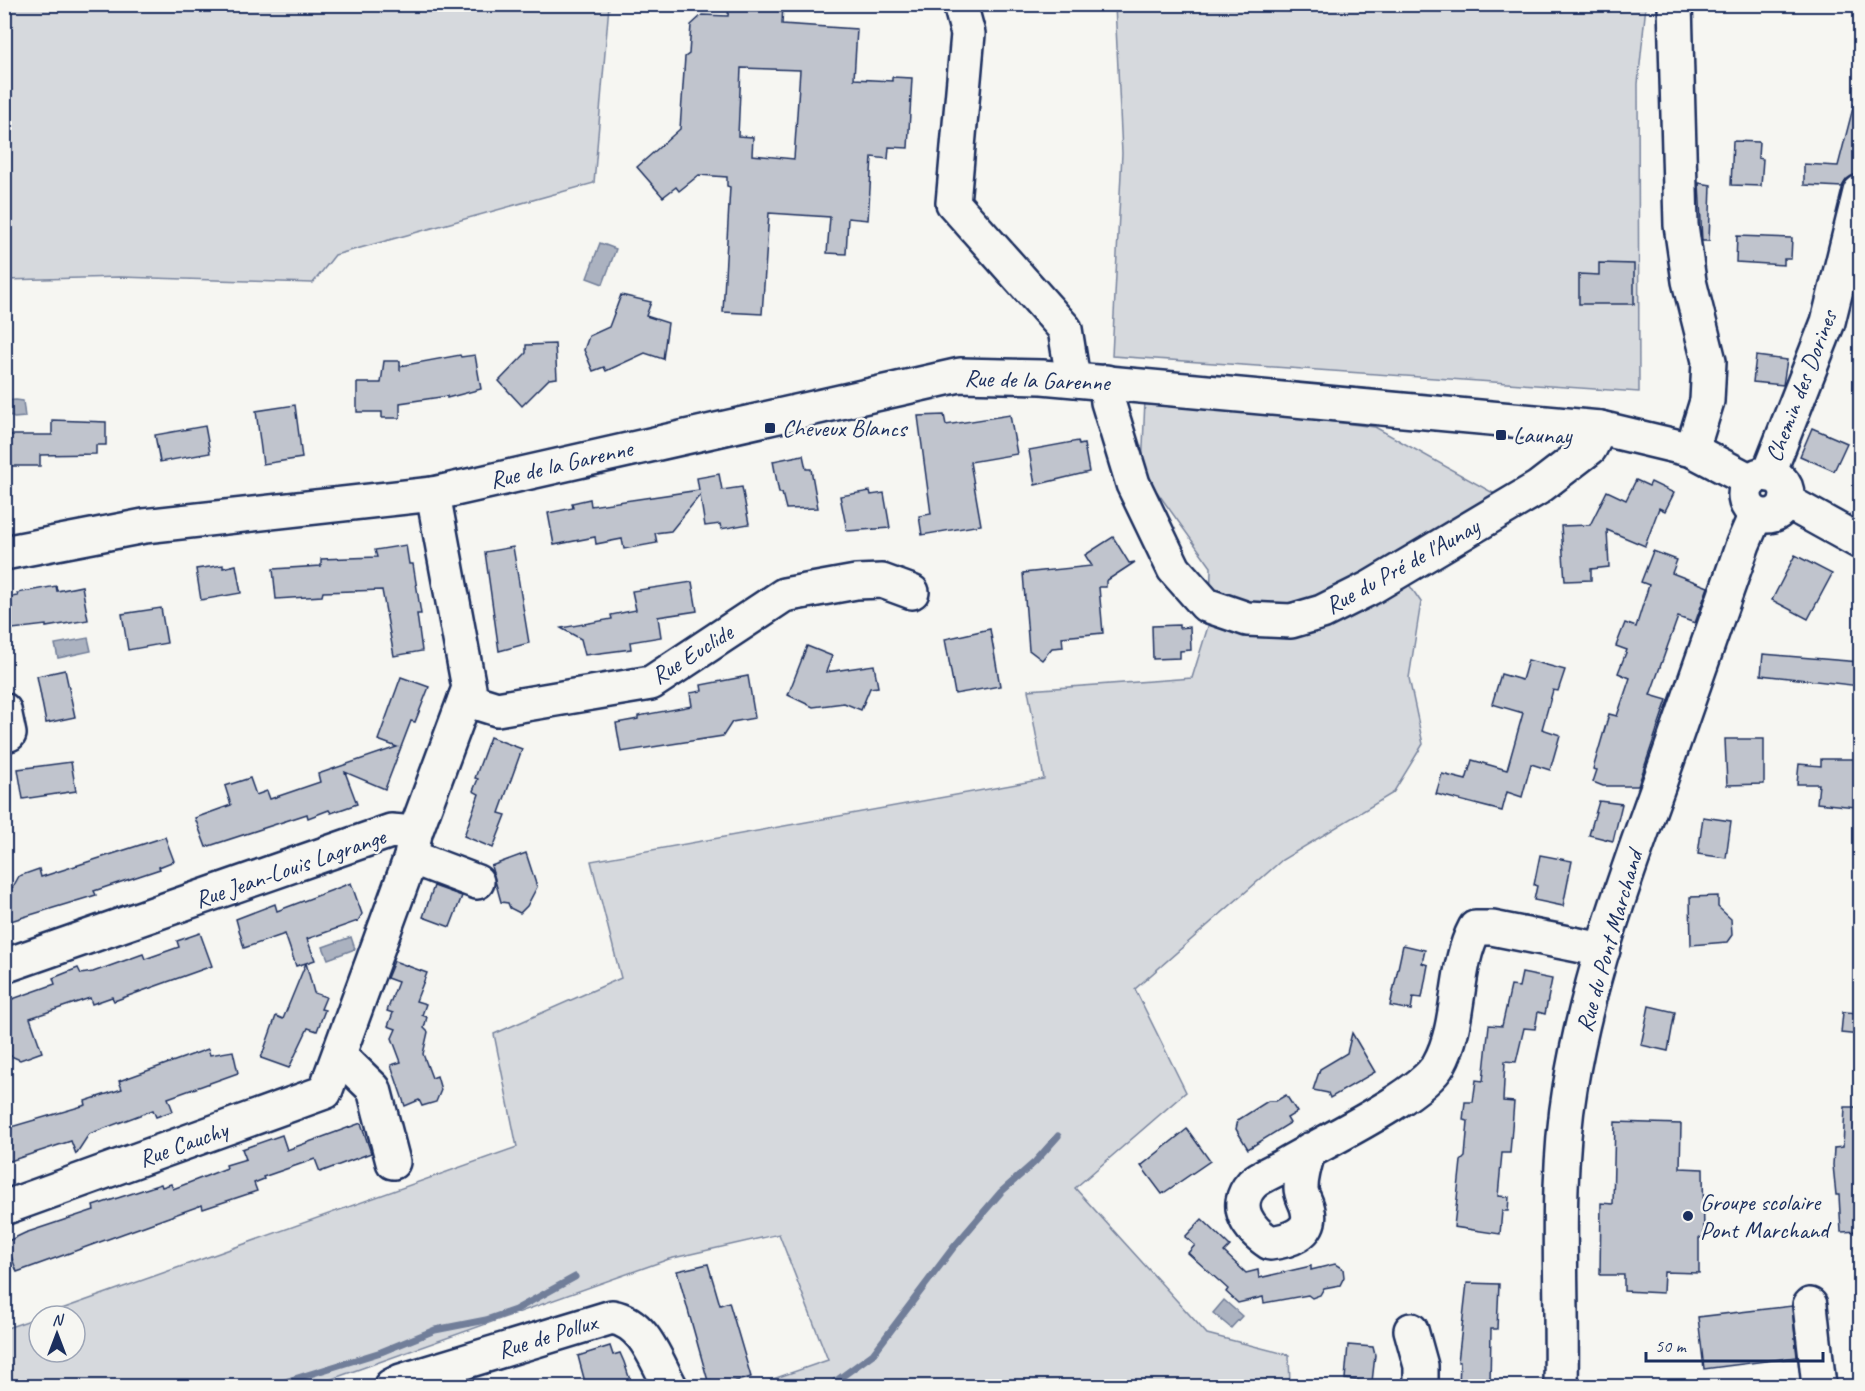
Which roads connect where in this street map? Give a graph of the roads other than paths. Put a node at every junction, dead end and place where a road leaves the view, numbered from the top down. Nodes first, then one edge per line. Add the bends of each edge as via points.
1 (960, 4) edge
2 (1675, 4) edge
3 (1860, 192) edge
4 (1073, 379) junction
5 (1106, 382) junction
6 (1600, 428) junction
7 (1692, 450) junction
8 (1759, 478) junction
9 (433, 494) junction
10 (1786, 501) junction
11 (1756, 514) junction
12 (1860, 542) edge
13 (4, 553) edge
14 (912, 592) dead end
15 (465, 699) junction
16 (4, 710) edge
17 (4, 735) edge
18 (413, 845) junction
19 (477, 882) dead end
20 (1603, 950) junction
21 (4, 966) edge
22 (340, 1056) junction
23 (1309, 1150) dead end
24 (393, 1162) dead end
25 (4, 1208) edge
26 (1810, 1305) dead end
27 (1411, 1330) dead end
28 (391, 1386) edge
29 (670, 1386) edge
30 (1421, 1386) edge
31 (1561, 1386) edge
32 (1819, 1386) edge

1 - 4 street via 968,34 953,203 1065,329
2 - 7 street via 1681,225 1689,281 1709,361 1707,401
3 - 8 street, Chemin des Dorines via 1816,358
4 - 5 street, Rue de la Garenne
4 - 9 street, Rue de la Garenne via 960,375
5 - 6 street, Rue de la Garenne
5 - 6 street, Rue du Pré de l'Aunay via 1108,402 1133,484 1174,569 1206,605 1247,619 1291,621 1322,612 1370,588 1538,488 1590,448
6 - 7 street, Rue de la Garenne
7 - 8 street, Rue de la Garenne
8 - 10 street, Rue de la Garenne via 1783,484
8 - 11 street via 1745,499
9 - 13 street, Rue de la Garenne via 144,526
9 - 15 street, Rue Jean-Louis Lagrange via 469,688
10 - 11 street via 1774,514
10 - 12 street
11 - 20 street, Rue du Pont Marchand via 1626,874
14 - 15 street, Rue Euclide via 873,581 784,595 651,683 498,709
15 - 18 street, Rue Jean-Louis Lagrange
16 - 17 street via 9,734
18 - 19 street
18 - 21 street, Rue Jean-Louis Lagrange via 391,831
18 - 22 street, Rue Cauchy
20 - 23 street via 1475,928 1466,944 1439,1065 1414,1091
20 - 31 street, Rue du Pont Marchand via 1570,1089 1559,1258
22 - 24 street via 374,1089
22 - 25 street, Rue Cauchy via 325,1092
26 - 32 street
27 - 30 street via 1421,1366
28 - 29 street, Rue de Pollux via 612,1317 628,1320 642,1334

